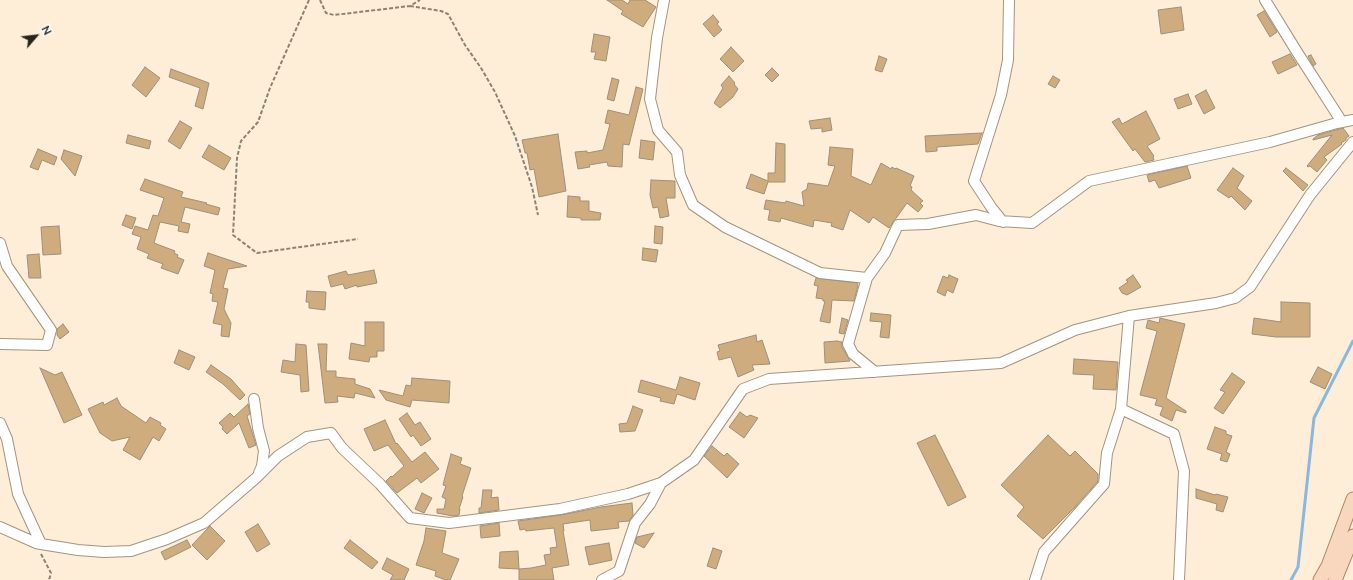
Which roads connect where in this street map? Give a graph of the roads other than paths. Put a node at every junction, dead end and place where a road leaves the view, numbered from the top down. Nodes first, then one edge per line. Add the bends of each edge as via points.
1 (664, 0) edge
2 (1009, 0) edge
3 (1265, 0) edge
4 (1353, 120) edge
5 (1342, 122) junction
6 (1353, 142) edge
7 (1003, 222) junction
8 (0, 243) edge
9 (867, 278) junction
10 (1129, 316) junction
11 (0, 344) edge
12 (875, 372) junction
13 (254, 399) dead end
14 (1121, 409) junction
15 (0, 423) edge
16 (256, 478) junction
17 (662, 483) junction
18 (1353, 499) edge
19 (0, 527) edge
20 (1353, 536) edge
21 (39, 544) junction
22 (602, 580) edge
23 (1035, 580) edge
24 (1179, 580) edge
25 (1320, 580) edge
26 (1335, 580) edge

1 - 9 street via 650,99 658,130 676,152 680,175 692,205 725,227 820,273
2 - 7 street via 1008,60 1001,95 974,181
3 - 5 street
4 - 5 street
5 - 7 street via 1270,142 1089,180 1032,223
6 - 10 street via 1310,195 1250,287 1235,298 1216,303
7 - 9 street via 976,215 928,224 898,224 885,253
8 - 11 street via 8,266 51,330 47,345
9 - 12 street via 848,344 853,354
10 - 12 street via 1075,330 1001,363
10 - 14 street
12 - 17 street via 769,379 743,389 694,460
13 - 16 street via 264,451 262,466
14 - 23 street via 1107,453 1104,484 1044,552
14 - 24 street via 1174,434 1184,471
15 - 21 street via 7,439 18,494
16 - 17 street via 278,456 307,437 331,432 342,448 380,484 410,518 449,523 560,509 628,494
16 - 21 street via 204,523 167,539 131,550 104,552
17 - 22 street via 650,504 634,523 619,571
18 - 25 main road via 1328,566
19 - 21 street
20 - 26 main road

